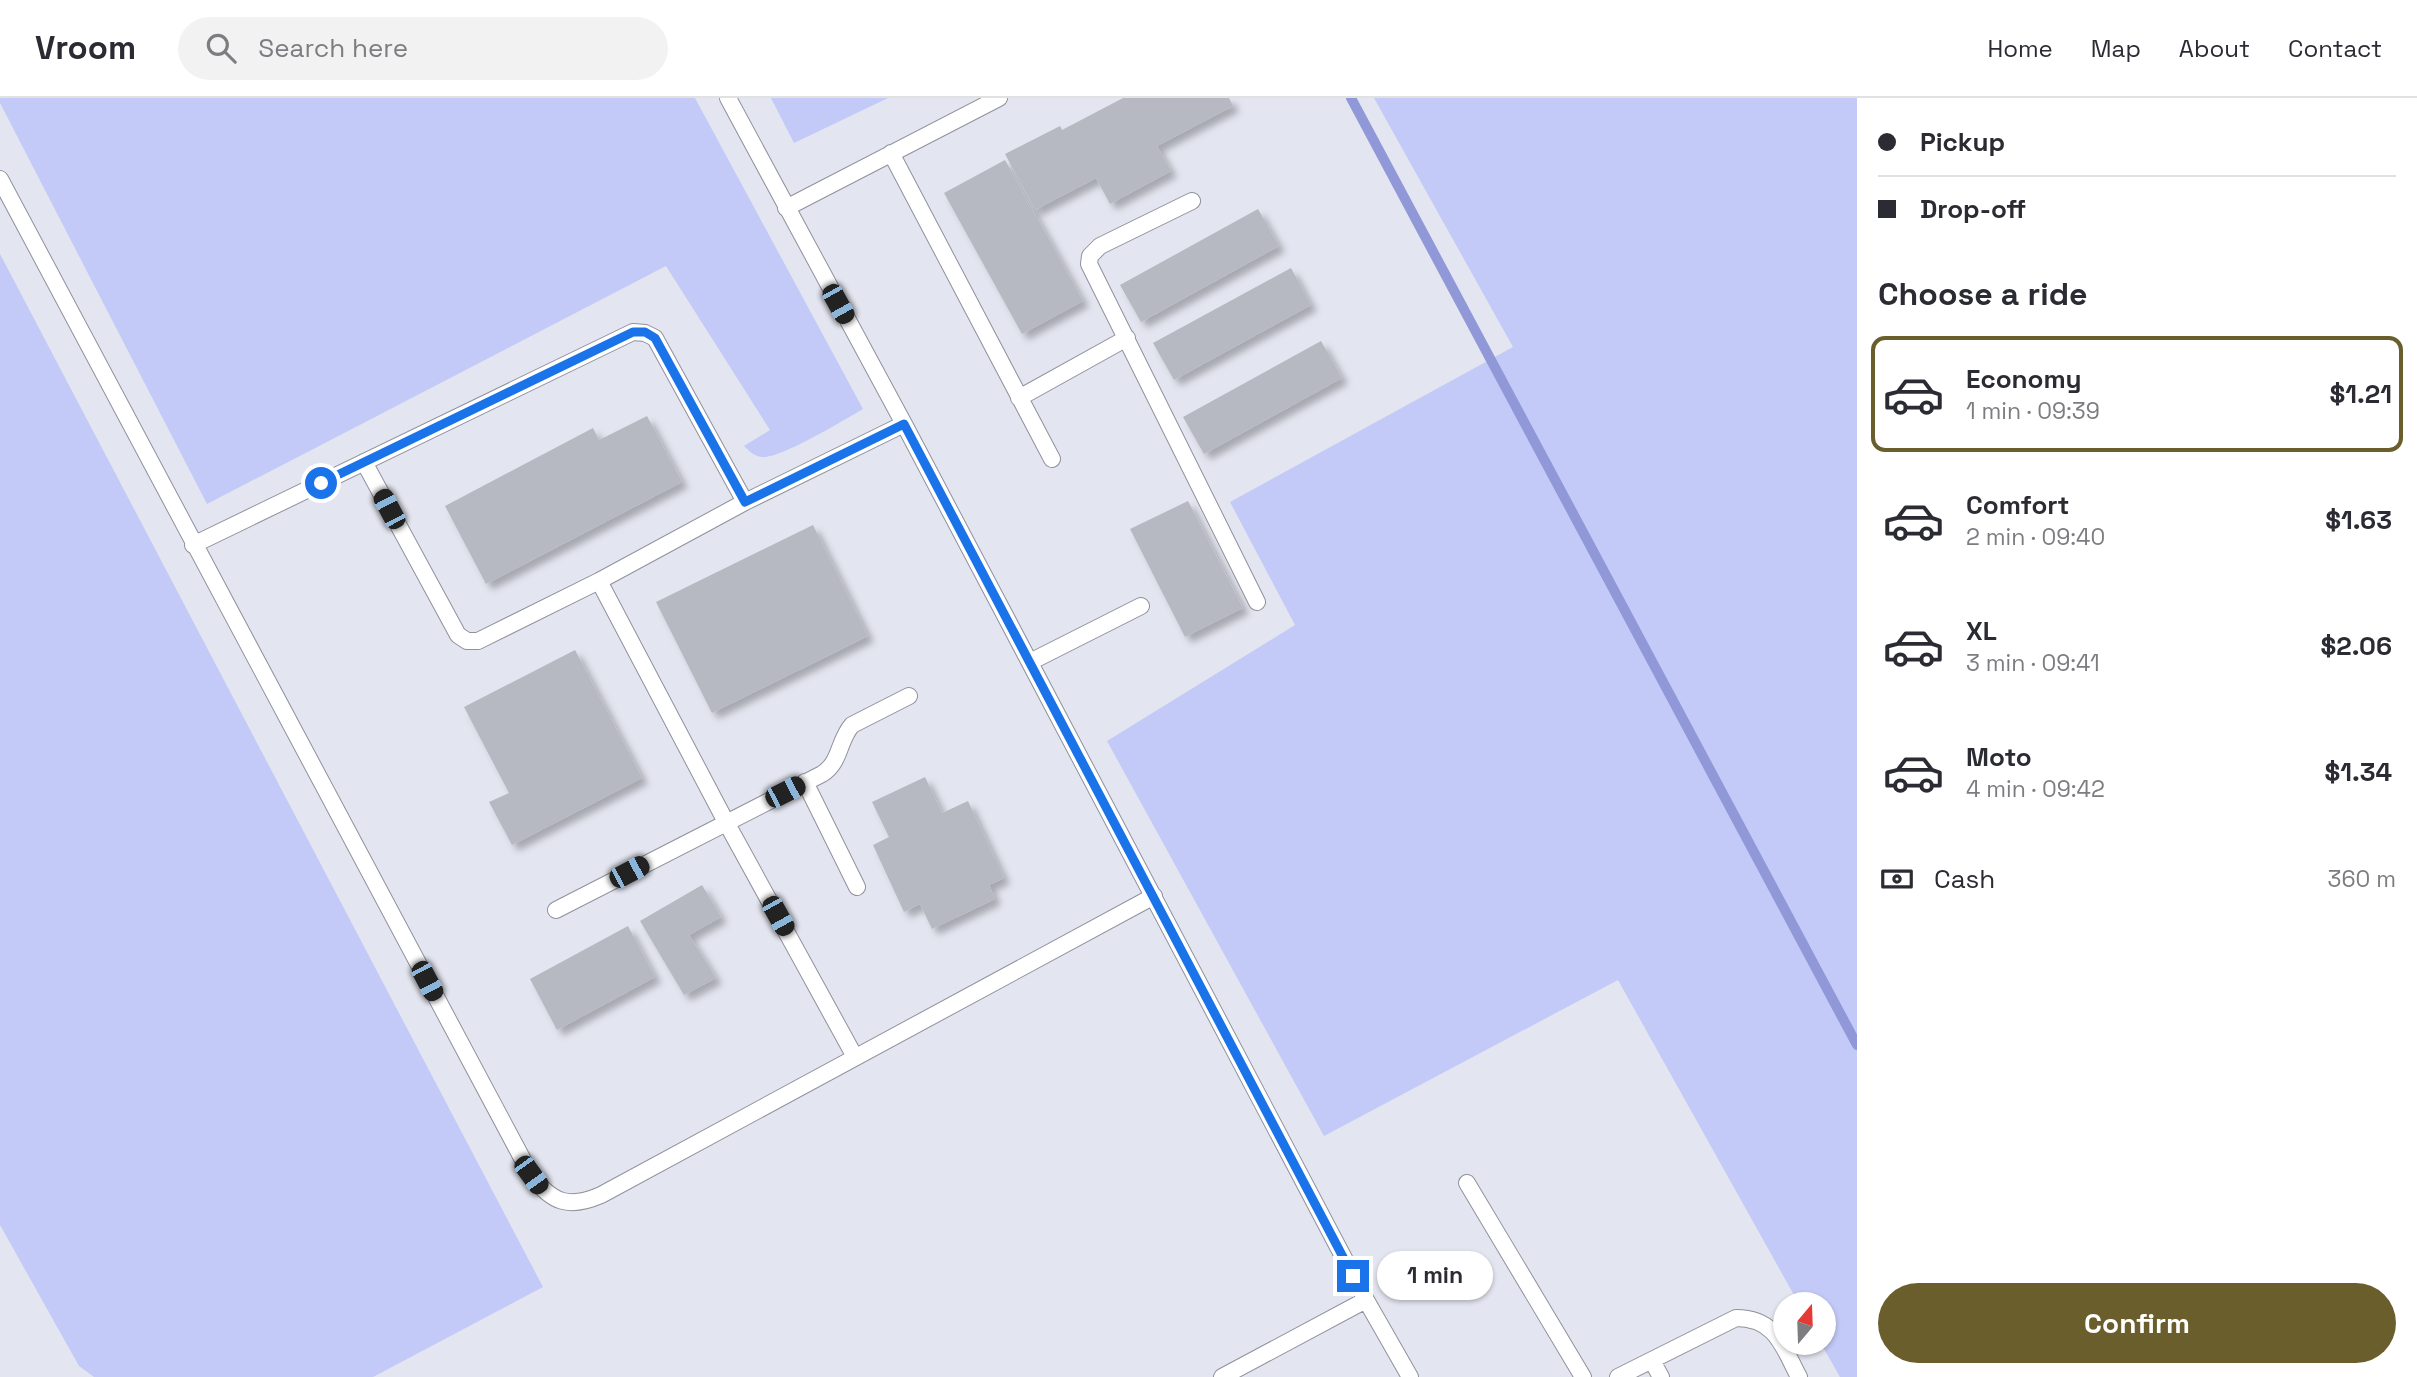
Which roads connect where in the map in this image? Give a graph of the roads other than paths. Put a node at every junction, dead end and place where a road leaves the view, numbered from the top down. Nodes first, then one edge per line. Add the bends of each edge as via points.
1 (728, 98) edge
2 (999, 98) edge
3 (891, 153) junction
4 (0, 179) edge
5 (1192, 201) dead end
6 (786, 208) junction
7 (1126, 338) junction
8 (1019, 398) junction
9 (904, 424) junction
10 (1052, 459) dead end
11 (364, 462) junction
12 (745, 502) junction
13 (193, 545) junction
14 (599, 581) junction
15 (1257, 602) dead end
16 (1141, 606) dead end
17 (1030, 662) junction
18 (909, 696) dead end
19 (805, 782) junction
20 (726, 822) junction
21 (857, 887) dead end
22 (1154, 896) junction
23 (556, 910) dead end
24 (855, 1057) junction
25 (1467, 1183) dead end
26 (1366, 1300) junction
27 (1652, 1361) junction
28 (1222, 1377) edge
29 (1410, 1377) edge
30 (1583, 1377) edge
31 (1619, 1377) edge
32 (1661, 1377) edge
33 (1800, 1377) edge

1 - 6 lane
2 - 3 lane
3 - 6 lane
3 - 8 lane
4 - 13 lane
5 - 7 lane via 1100,246 1090,257
6 - 9 lane
7 - 8 lane
7 - 15 lane
8 - 10 lane
9 - 12 lane
9 - 17 lane
11 - 12 lane via 623,336 645,332 662,348
11 - 13 lane
11 - 14 lane via 458,635 467,641 478,641
12 - 14 lane
13 - 24 lane via 544,1192 562,1201 582,1203 601,1195
14 - 20 lane
16 - 17 lane
17 - 22 lane
18 - 19 lane via 852,725 834,764
19 - 20 lane
19 - 21 lane
20 - 23 lane
20 - 24 lane
22 - 24 lane
22 - 26 lane
25 - 30 lane
26 - 28 lane
26 - 29 lane
27 - 31 lane
27 - 32 lane
27 - 33 lane via 1736,1318 1752,1318 1778,1337

